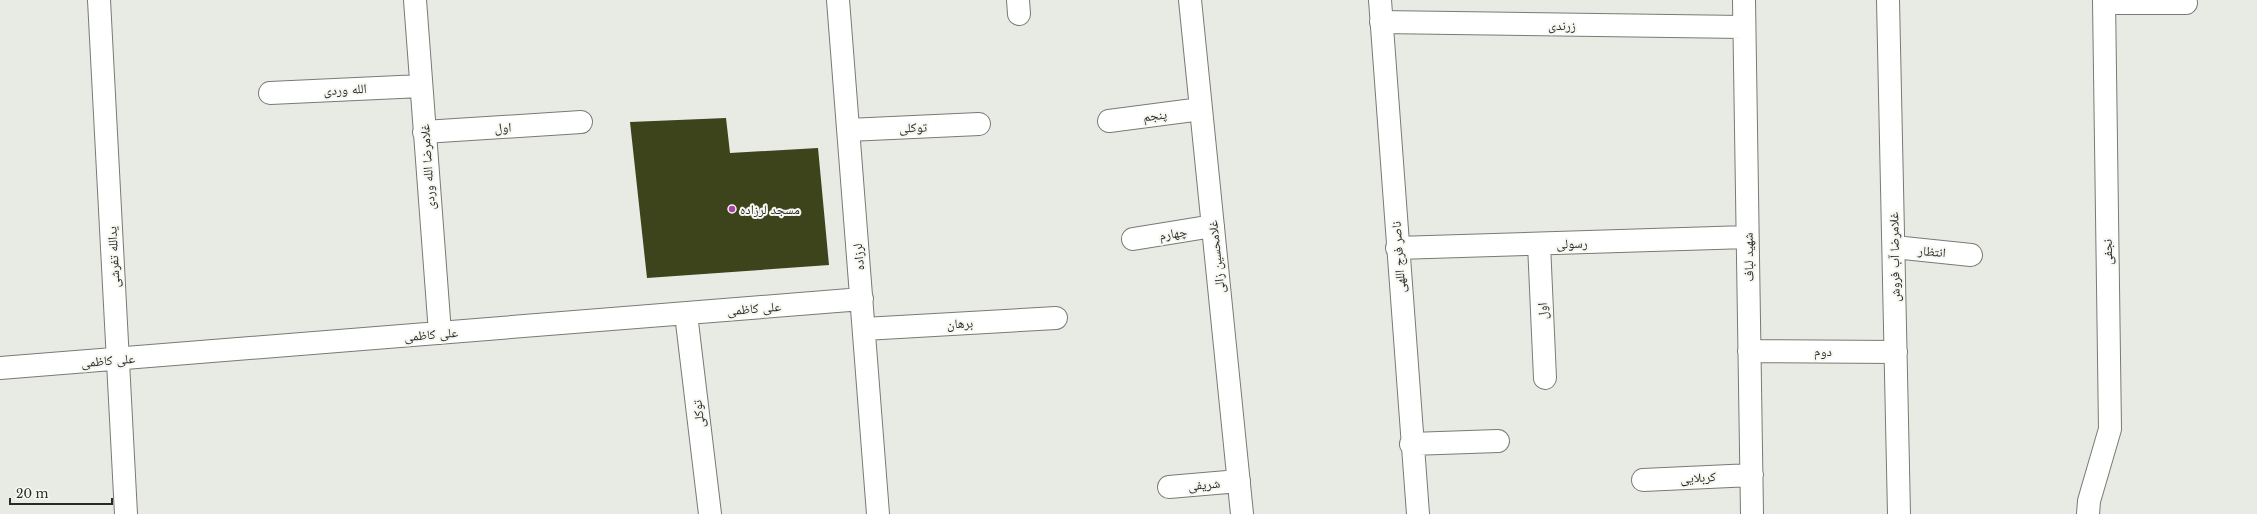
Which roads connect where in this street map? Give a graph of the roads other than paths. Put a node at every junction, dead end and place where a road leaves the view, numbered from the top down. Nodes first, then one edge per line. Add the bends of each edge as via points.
1 (99, 0) edge
2 (415, 0) edge
3 (838, 0) edge
4 (1190, 0) edge
5 (1380, 0) edge
6 (1744, 0) edge
7 (1888, 0) edge
8 (2104, 1) edge
9 (2186, 3) dead end
10 (1381, 22) junction
11 (1743, 27) junction
12 (421, 86) junction
13 (270, 93) dead end
14 (1201, 108) junction
15 (1109, 120) dead end
16 (581, 122) dead end
17 (979, 124) dead end
18 (848, 130) junction
19 (424, 132) junction
20 (1213, 226) junction
21 (1747, 237) junction
22 (1133, 239) dead end
23 (1539, 244) junction
24 (1894, 247) junction
25 (1397, 248) junction
26 (1971, 255) dead end
27 (862, 299) junction
28 (686, 314) junction
29 (1056, 318) dead end
30 (864, 329) junction
31 (440, 333) junction
32 (1749, 351) junction
33 (1896, 352) junction
34 (118, 359) junction
35 (0, 368) edge
36 (1545, 378) dead end
37 (1498, 441) dead end
38 (1411, 444) junction
39 (1752, 475) junction
40 (1643, 480) dead end
41 (1239, 481) junction
42 (1169, 487) dead end
43 (2089, 507) edge
44 (126, 514) edge
45 (710, 514) edge
46 (878, 514) edge
47 (1242, 514) edge
48 (1418, 514) edge
49 (1752, 514) edge
50 (1899, 514) edge

1 - 34 street, یدالله تفرشی
2 - 12 street, غلامرضا الله وردی
3 - 18 street, لرزاده
4 - 14 street, غلامحسین زالی
5 - 10 street, ناصر فرج اللهی
6 - 11 street, شهید لباف
7 - 24 street, غلامرضا آب فروش
8 - 9 street
8 - 43 street, نجفی via 2110,429
10 - 11 street, زرندی
10 - 25 street, ناصر فرج اللهی
11 - 21 street, شهید لباف
12 - 13 street, الله وردی
12 - 19 street, غلامرضا الله وردی
14 - 15 street, پنجم
14 - 20 street, غلامحسین زالی
16 - 19 street, اول
17 - 18 street, توکلی
18 - 27 street, لرزاده
19 - 31 street, غلامرضا الله وردی
20 - 22 street, چهارم
20 - 41 street, غلامحسین زالی
21 - 23 street, رسولی
21 - 32 street, شهید لباف
23 - 25 street, رسولی
23 - 36 street, اول
24 - 26 street, انتظار
24 - 33 street, غلامرضا آب فروش
25 - 38 street, ناصر فرج اللهی
27 - 28 street, علی کاظمی
27 - 30 street, لرزاده
28 - 31 street, علی کاظمی
28 - 45 street, توکلی
29 - 30 street, برهان
30 - 46 street, لرزاده
31 - 34 street, علی کاظمی
32 - 33 street, دوم
32 - 39 street, شهید لباف
33 - 50 street, غلامرضا آب فروش
34 - 35 street, علی کاظمی
34 - 44 street, یدالله تفرشی
37 - 38 street
38 - 48 street, ناصر فرج اللهی
39 - 40 street, کربلایی
39 - 49 street, شهید لباف
41 - 42 street, شریفی
41 - 47 street, غلامحسین زالی

